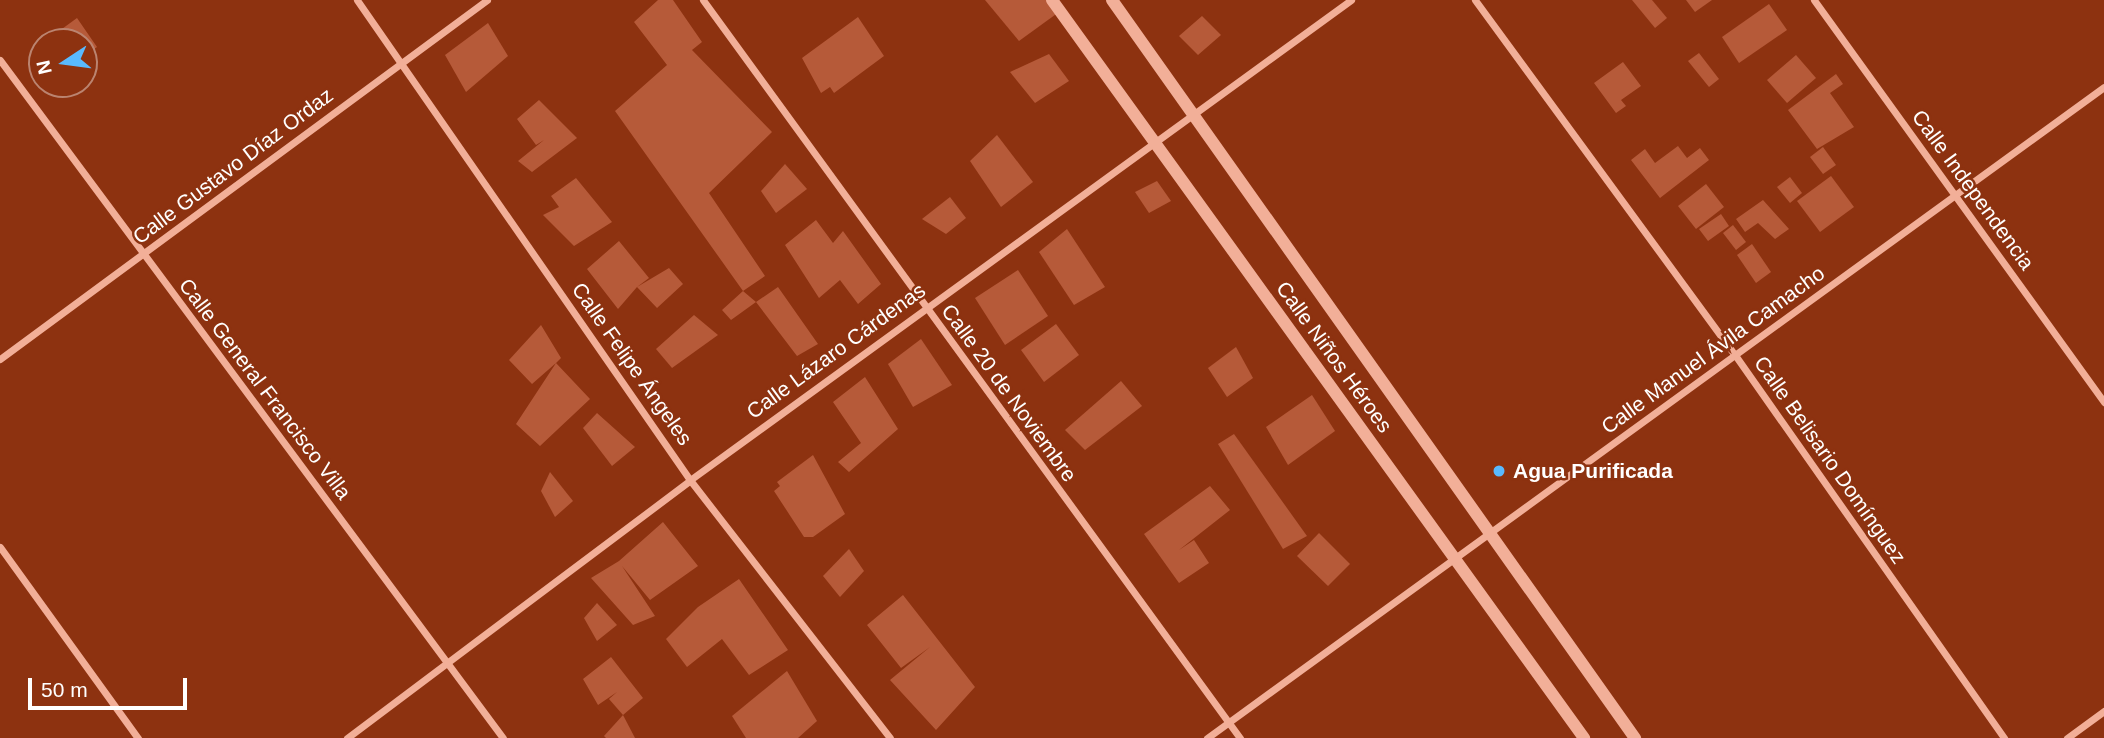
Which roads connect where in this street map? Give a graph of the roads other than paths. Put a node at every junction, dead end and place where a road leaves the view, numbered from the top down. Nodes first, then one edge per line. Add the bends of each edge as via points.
1 (357, 0) edge
2 (487, 0) edge
3 (703, 0) edge
4 (1052, 0) edge
5 (1112, 0) edge
6 (1351, 0) edge
7 (1475, 0) edge
8 (1814, 0) edge
9 (0, 60) edge
10 (401, 60) junction
11 (2104, 87) edge
12 (1196, 115) junction
13 (1156, 143) junction
14 (1955, 195) junction
15 (144, 256) junction
16 (925, 308) junction
17 (1735, 355) junction
18 (0, 359) edge
19 (2104, 401) edge
20 (690, 480) junction
21 (1491, 532) junction
22 (0, 547) edge
23 (1455, 558) junction
24 (449, 665) junction
25 (2104, 711) edge
26 (1228, 722) junction
27 (138, 738) edge
28 (347, 738) edge
29 (502, 738) edge
30 (890, 738) edge
31 (1207, 738) edge
32 (1240, 738) edge
33 (1584, 738) edge
34 (1635, 738) edge
35 (2004, 738) edge
36 (2067, 738) edge

1 - 10 street, Calle Felipe Ángeles
2 - 10 street, Calle Gustavo Díaz Ordaz
3 - 16 street, Calle 20 de Noviembre
4 - 13 street, Calle Niños Héroes
5 - 12 street, Calle Niños Héroes
6 - 12 street, Calle Lázaro Cárdenas
7 - 17 street, Calle Belisario Domínguez
8 - 14 street, Calle Independencia
9 - 15 street, Calle General Francisco Villa
10 - 15 street, Calle Gustavo Díaz Ordaz
10 - 20 street, Calle Felipe Ángeles
11 - 14 street, Calle Manuel Ávila Camacho
12 - 13 street, Calle Lázaro Cárdenas
12 - 21 street, Calle Niños Héroes
13 - 16 street, Calle Lázaro Cárdenas
13 - 23 street, Calle Niños Héroes
14 - 17 street, Calle Manuel Ávila Camacho
14 - 19 street, Calle Independencia
15 - 18 street, Calle Gustavo Díaz Ordaz
15 - 24 street, Calle General Francisco Villa
16 - 20 street, Calle Lázaro Cárdenas
16 - 26 street, Calle 20 de Noviembre
17 - 21 street, Calle Manuel Ávila Camacho
17 - 35 street, Calle Belisario Domínguez
20 - 24 street, Calle Lázaro Cárdenas
20 - 30 street, Calle Felipe Ángeles
21 - 23 street, Calle Manuel Ávila Camacho
21 - 34 street, Calle Niños Héroes
22 - 27 street
23 - 26 street, Calle Manuel Ávila Camacho
23 - 33 street, Calle Niños Héroes
24 - 28 street, Calle Lázaro Cárdenas
24 - 29 street, Calle General Francisco Villa
25 - 36 street
26 - 31 street, Calle Manuel Ávila Camacho
26 - 32 street, Calle 20 de Noviembre

